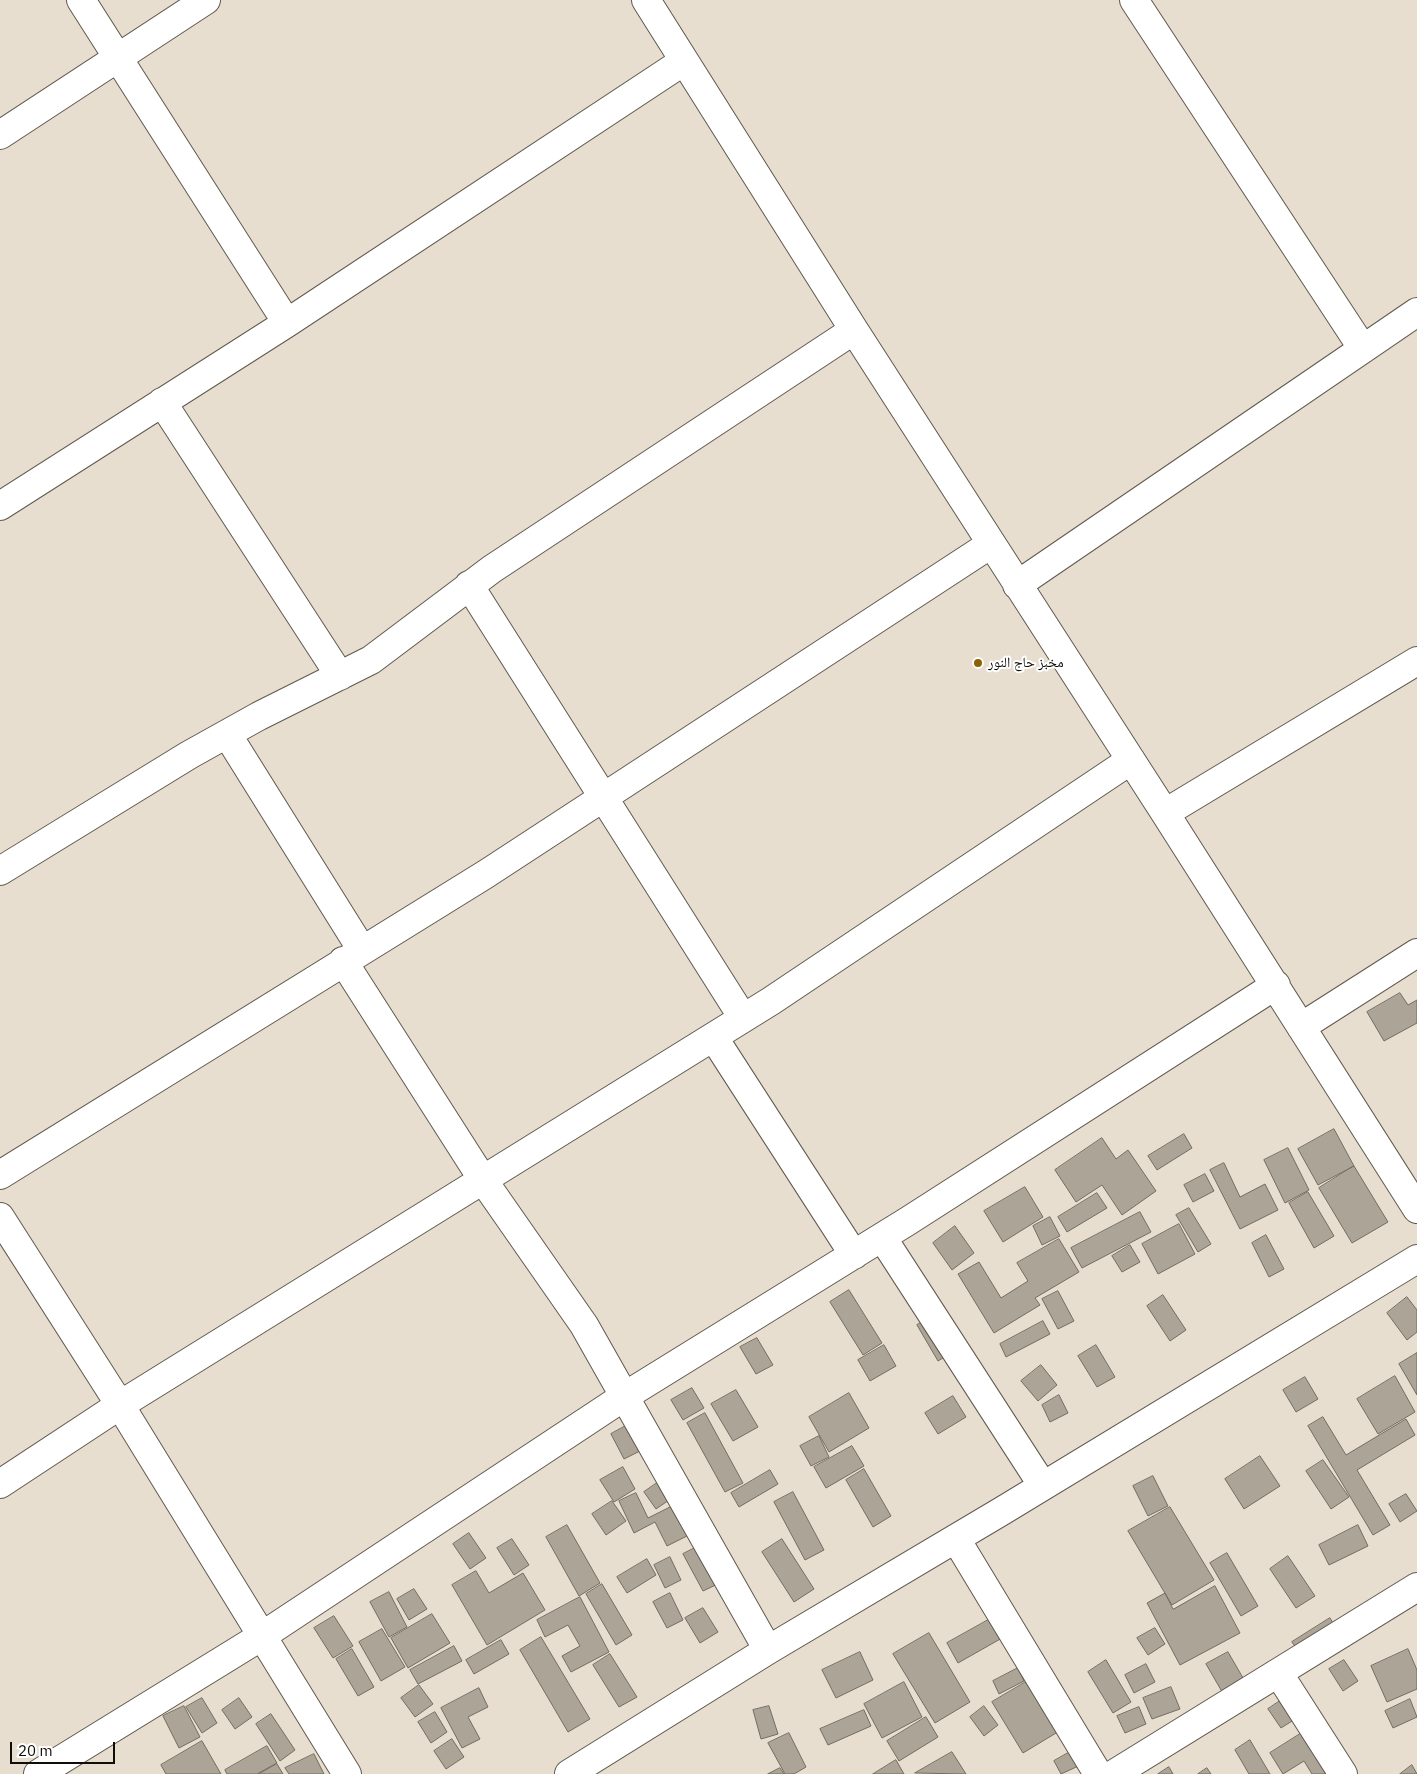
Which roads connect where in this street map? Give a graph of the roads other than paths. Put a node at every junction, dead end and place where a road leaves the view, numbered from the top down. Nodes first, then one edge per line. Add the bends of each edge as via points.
1 (81, 0) edge
2 (206, 0) edge
3 (646, 0) edge
4 (1134, 0) edge
5 (118, 57) junction
6 (684, 61) junction
7 (0, 135) edge
8 (1417, 312) edge
9 (287, 323) junction
10 (854, 330) junction
11 (1363, 349) junction
12 (162, 402) junction
13 (0, 506) edge
14 (991, 544) junction
15 (469, 585) junction
16 (1017, 585) junction
17 (1417, 661) edge
18 (340, 676) junction
19 (227, 734) junction
20 (1131, 760) junction
21 (604, 798) junction
22 (1165, 813) junction
23 (0, 871) edge
24 (1417, 953) edge
25 (352, 955) junction
26 (1276, 985) junction
27 (743, 1018) junction
28 (1301, 1027) junction
29 (714, 1038) junction
30 (0, 1175) edge
31 (483, 1180) junction
32 (1417, 1209) edge
33 (0, 1217) edge
34 (882, 1237) junction
35 (854, 1255) junction
36 (1417, 1259) edge
37 (625, 1396) junction
38 (120, 1405) junction
39 (0, 1484) edge
40 (1042, 1486) junction
41 (956, 1539) junction
42 (1417, 1587) edge
43 (262, 1636) junction
44 (768, 1650) junction
45 (1279, 1674) junction
46 (38, 1774) edge
47 (347, 1774) edge
48 (569, 1774) edge
49 (1098, 1774) edge
50 (1114, 1774) edge
51 (1344, 1774) edge

1 - 5 street
2 - 5 street
3 - 6 street
4 - 11 street
5 - 7 street
5 - 9 street
6 - 9 street
6 - 10 street
8 - 11 street
9 - 12 street
10 - 14 street
10 - 15 street
11 - 16 street
12 - 13 street
12 - 18 street
14 - 16 street
14 - 21 street
15 - 18 street via 370,660
15 - 21 street
16 - 20 street
17 - 22 street
18 - 19 street
19 - 23 street
19 - 25 street
20 - 22 street
20 - 27 street
21 - 25 street
21 - 27 street
22 - 26 street
24 - 28 street
25 - 30 street
25 - 31 street
26 - 28 street
26 - 34 street
27 - 29 street
28 - 32 street
29 - 31 street
29 - 35 street
31 - 37 street via 584,1325
31 - 38 street
33 - 38 street
34 - 35 street
34 - 40 street
35 - 37 street
36 - 40 street
37 - 43 street
37 - 44 street
38 - 39 street
38 - 43 street
40 - 41 street
41 - 44 street
41 - 49 street
42 - 45 street
43 - 46 street
43 - 47 street
44 - 48 street
45 - 50 street
45 - 51 street

